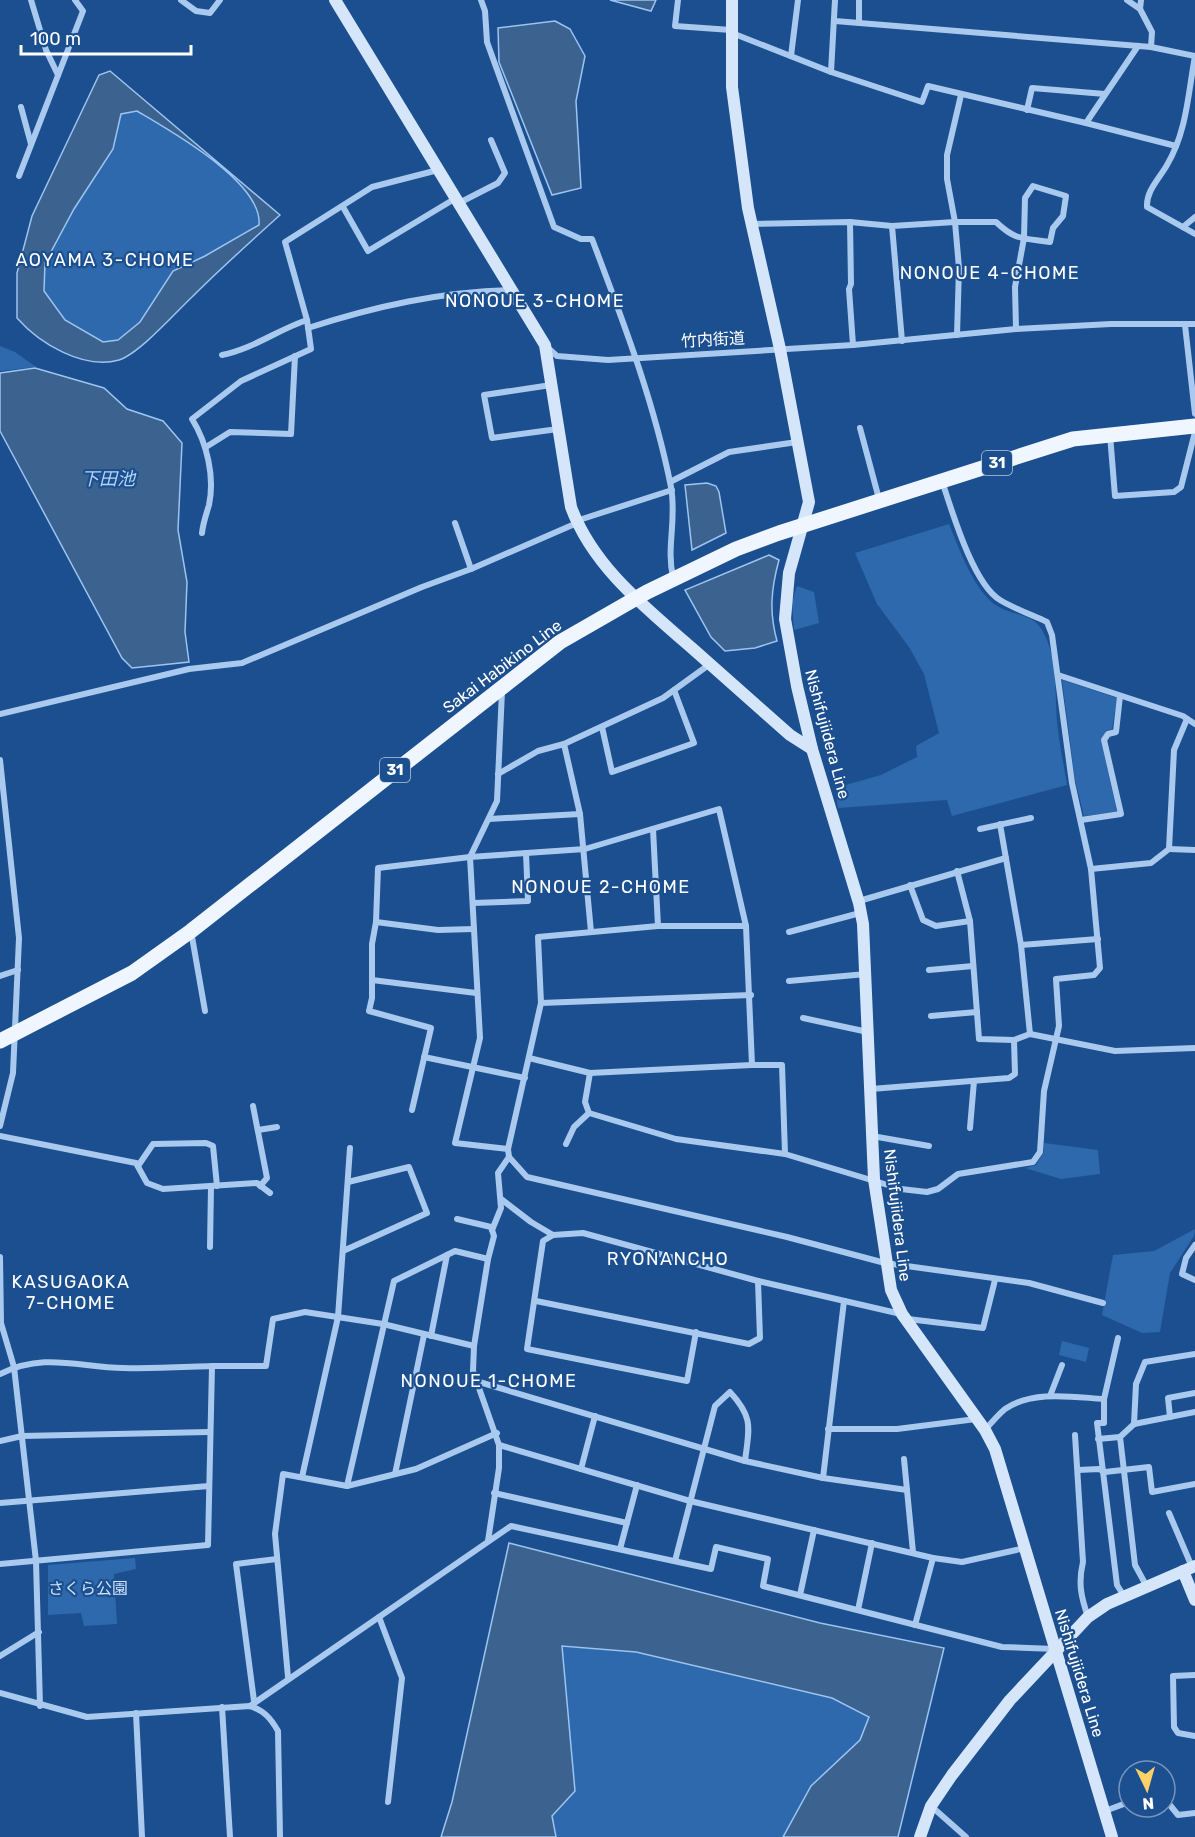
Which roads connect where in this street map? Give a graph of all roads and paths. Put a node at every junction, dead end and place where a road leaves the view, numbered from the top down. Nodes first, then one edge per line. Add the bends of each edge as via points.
1 (31, 0) edge
2 (75, 0) edge
3 (181, 0) edge
4 (220, 0) edge
5 (335, 0) edge
6 (481, 0) edge
7 (678, 0) edge
8 (732, 0) edge
9 (798, 0) edge
10 (835, 0) edge
11 (860, 0) edge
12 (1127, 0) edge
13 (1141, 0) edge
14 (1140, 9) junction
15 (835, 21) junction
16 (859, 21) junction
17 (731, 31) junction
18 (1138, 46) junction
19 (1150, 47) junction
20 (790, 56) junction
21 (1195, 56) edge
22 (831, 72) junction
23 (58, 76) junction
24 (1105, 94) junction
25 (961, 95) junction
26 (21, 107) dead end
27 (1027, 110) junction
28 (1086, 123) junction
29 (491, 140) dead end
30 (32, 144) junction
31 (1176, 146) junction
32 (439, 170) junction
33 (19, 176) dead end
34 (458, 201) junction
35 (342, 207) junction
36 (1195, 217) edge
37 (850, 222) junction
38 (955, 222) junction
39 (751, 224) junction
40 (892, 226) junction
41 (1183, 227) junction
42 (1195, 234) edge
43 (1023, 238) junction
44 (511, 290) junction
45 (307, 324) junction
46 (1195, 324) edge
47 (1185, 325) junction
48 (1016, 329) junction
49 (957, 335) junction
50 (902, 341) junction
51 (545, 345) junction
52 (853, 345) junction
53 (780, 349) junction
54 (222, 355) dead end
55 (295, 356) junction
56 (636, 357) junction
57 (551, 385) junction
58 (1195, 414) edge
59 (1195, 426) edge
60 (860, 428) dead end
61 (558, 429) junction
62 (1195, 432) edge
63 (1110, 434) junction
64 (798, 442) junction
65 (206, 447) junction
66 (941, 481) junction
67 (670, 482) junction
68 (672, 490) junction
69 (879, 499) junction
70 (577, 522) junction
71 (455, 523) dead end
72 (804, 525) junction
73 (202, 533) dead end
74 (471, 570) junction
75 (674, 579) junction
76 (636, 597) junction
77 (710, 664) junction
78 (1058, 675) junction
79 (502, 687) junction
80 (674, 690) junction
81 (1120, 696) junction
82 (0, 714) edge
83 (1187, 719) junction
84 (1195, 724) edge
85 (602, 727) junction
86 (564, 744) junction
87 (812, 749) junction
88 (0, 760) edge
89 (498, 774) junction
90 (580, 813) junction
91 (1031, 818) dead end
92 (489, 819) junction
93 (1082, 820) junction
94 (1000, 824) junction
95 (653, 829) junction
96 (980, 829) dead end
97 (585, 849) junction
98 (1169, 849) junction
99 (1195, 850) edge
100 (526, 853) junction
101 (470, 857) junction
102 (1006, 858) junction
103 (1091, 869) junction
104 (957, 871) junction
105 (910, 885) junction
106 (473, 903) junction
107 (860, 907) junction
108 (970, 921) junction
109 (376, 922) junction
110 (658, 926) junction
111 (746, 926) junction
112 (474, 929) junction
113 (191, 931) junction
114 (591, 932) junction
115 (789, 932) dead end
116 (1098, 939) junction
117 (1020, 945) junction
118 (974, 966) junction
119 (18, 970) junction
120 (929, 970) dead end
121 (867, 974) junction
122 (0, 976) edge
123 (372, 980) junction
124 (789, 981) dead end
125 (476, 993) junction
126 (751, 995) junction
127 (541, 1003) junction
128 (205, 1011) dead end
129 (977, 1011) junction
130 (931, 1016) dead end
131 (803, 1017) dead end
132 (869, 1032) junction
133 (1030, 1034) junction
134 (15, 1035) junction
135 (1014, 1040) junction
136 (1054, 1040) junction
137 (0, 1041) edge
138 (1195, 1048) edge
139 (424, 1057) junction
140 (529, 1058) junction
141 (753, 1065) junction
142 (472, 1069) junction
143 (590, 1073) junction
144 (525, 1078) junction
145 (974, 1081) junction
146 (871, 1089) junction
147 (253, 1106) dead end
148 (412, 1110) dead end
149 (589, 1113) junction
150 (0, 1125) edge
151 (277, 1127) dead end
152 (970, 1128) dead end
153 (258, 1130) junction
154 (0, 1136) edge
155 (872, 1136) junction
156 (566, 1144) dead end
157 (929, 1146) dead end
158 (350, 1148) dead end
159 (508, 1149) junction
160 (785, 1154) junction
161 (509, 1157) junction
162 (138, 1166) junction
163 (873, 1179) junction
164 (348, 1182) junction
165 (214, 1186) junction
166 (260, 1186) junction
167 (270, 1193) dead end
168 (501, 1199) junction
169 (457, 1219) dead end
170 (492, 1230) junction
171 (553, 1235) junction
172 (1195, 1245) edge
173 (210, 1247) dead end
174 (343, 1251) junction
175 (447, 1255) junction
176 (0, 1257) edge
177 (488, 1259) junction
178 (885, 1263) junction
179 (995, 1280) junction
180 (1195, 1280) edge
181 (758, 1281) junction
182 (536, 1301) junction
183 (844, 1301) junction
184 (1103, 1303) dead end
185 (904, 1316) junction
186 (338, 1317) junction
187 (1, 1323) edge
188 (383, 1324) junction
189 (696, 1332) junction
190 (427, 1335) junction
191 (1118, 1338) dead end
192 (474, 1346) junction
193 (1195, 1354) edge
194 (1062, 1365) dead end
195 (212, 1366) junction
196 (14, 1367) junction
197 (0, 1374) edge
198 (476, 1381) junction
199 (1195, 1393) edge
200 (1050, 1396) junction
201 (1104, 1399) junction
202 (1195, 1412) edge
203 (595, 1416) junction
204 (1170, 1416) junction
205 (977, 1419) junction
206 (1134, 1424) junction
207 (828, 1429) junction
208 (985, 1430) junction
209 (209, 1432) junction
210 (497, 1433) junction
211 (1075, 1435) dead end
212 (22, 1436) junction
213 (1120, 1437) junction
214 (1098, 1439) junction
215 (0, 1441) edge
216 (499, 1445) junction
217 (704, 1448) junction
218 (904, 1459) dead end
219 (745, 1461) junction
220 (581, 1469) junction
221 (1078, 1470) junction
222 (1101, 1470) junction
223 (1124, 1471) junction
224 (395, 1474) junction
225 (302, 1477) junction
226 (822, 1478) junction
227 (1195, 1484) edge
228 (637, 1485) junction
229 (209, 1486) junction
230 (346, 1486) junction
231 (907, 1490) junction
232 (494, 1494) junction
233 (30, 1500) junction
234 (690, 1501) junction
235 (0, 1503) edge
236 (1169, 1513) dead end
237 (627, 1522) junction
238 (813, 1530) junction
239 (488, 1541) junction
240 (872, 1543) junction
241 (1025, 1548) junction
242 (620, 1549) junction
243 (913, 1552) junction
244 (933, 1558) junction
245 (277, 1559) junction
246 (36, 1561) junction
247 (675, 1561) junction
248 (0, 1564) edge
249 (1190, 1568) edge
250 (1148, 1587) junction
251 (800, 1595) junction
252 (1124, 1597) junction
253 (1195, 1600) edge
254 (858, 1610) junction
255 (379, 1617) junction
256 (1088, 1617) junction
257 (915, 1625) junction
258 (39, 1632) junction
259 (1055, 1649) junction
260 (0, 1656) edge
261 (1195, 1675) edge
262 (288, 1677) junction
263 (0, 1694) edge
264 (252, 1703) junction
265 (40, 1706) junction
266 (222, 1707) junction
267 (136, 1713) junction
268 (1195, 1736) edge
269 (388, 1802) dead end
270 (931, 1806) junction
271 (1117, 1806) edge
272 (1105, 1811) junction
273 (1195, 1812) edge
274 (1177, 1814) edge
275 (142, 1837) edge
276 (230, 1837) edge
277 (280, 1837) edge
278 (920, 1837) edge
279 (966, 1837) edge
280 (1112, 1837) edge

1 - 23 street
2 - 23 street via 83,10
3 - 4 street via 196,11 210,13
5 - 32 street
6 - 56 street via 487,42 554,227 581,239 592,239
7 - 17 street via 675,26
8 - 17 street, Nishifujiidera Line
9 - 20 street
10 - 15 street
11 - 16 street
12 - 14 street
13 - 14 street
14 - 19 street via 1152,32
15 - 16 street
15 - 22 street
16 - 18 street
17 - 20 street
17 - 39 street, Nishifujiidera Line via 734,106
18 - 19 street
18 - 24 street
19 - 21 street
20 - 22 street
21 - 31 street via 1187,118
22 - 25 street via 922,102 928,86
23 - 30 street
24 - 27 street via 1032,88
24 - 28 street
25 - 27 street
25 - 38 street via 947,155
26 - 30 street
27 - 28 street
28 - 31 street
29 - 34 street via 505,173 498,183
30 - 33 street
31 - 41 street via 1146,197 1147,207
32 - 34 street
32 - 35 street via 372,187
34 - 35 street via 368,251
34 - 44 street
35 - 45 street via 285,242
36 - 41 street
37 - 39 street
37 - 40 street
37 - 52 street
38 - 40 street
38 - 43 street via 996,222 1011,236
38 - 49 street via 959,268
39 - 53 street, Nishifujiidera Line
40 - 50 street
41 - 42 street
43 - 43 street via 1050,242 1053,228 1063,216 1066,196 1033,186 1025,198
43 - 48 street via 1015,287
44 - 45 street via 459,291
44 - 51 street
45 - 54 street via 293,325 255,346
45 - 55 street via 311,349
46 - 47 street, 竹内街道
47 - 48 street, 竹内街道
47 - 58 street
48 - 49 street, 竹内街道
49 - 50 street, 竹内街道
50 - 52 street, 竹内街道
51 - 56 street, 竹内街道 via 557,356
51 - 57 street
52 - 53 street, 竹内街道
53 - 56 street, 竹内街道
53 - 64 street, Nishifujiidera Line
55 - 65 street via 241,381 192,419
55 - 65 street via 291,434 230,432
56 - 67 street via 657,420
57 - 61 street
57 - 61 street via 484,395 492,438
59 - 63 main road, Sakai Habikino Line / 31
60 - 69 street
61 - 70 street
62 - 63 street via 1181,488 1174,492 1115,496
63 - 66 main road, Sakai Habikino Line / 31 via 1073,439
64 - 67 street via 729,452
64 - 72 street, Nishifujiidera Line via 809,502
65 - 73 street via 209,503
66 - 69 main road, Sakai Habikino Line / 31
66 - 78 street via 966,549 990,590 999,600 1047,622
67 - 68 street
68 - 70 street
68 - 75 street via 675,525 669,558
69 - 72 main road, Sakai Habikino Line / 31
70 - 74 street
70 - 76 street via 594,550
71 - 74 street
72 - 75 main road, Sakai Habikino Line / 31 via 736,549
72 - 87 street, Nishifujiidera Line via 789,573 785,605 797,686
74 - 82 street via 242,663 189,669
75 - 76 main road, Sakai Habikino Line / 31
76 - 77 street
76 - 79 main road, Sakai Habikino Line / 31 via 560,642
77 - 80 street
77 - 87 street via 790,735
78 - 81 street
78 - 93 street via 1070,773
79 - 89 street
79 - 113 main road, Sakai Habikino Line / 31
80 - 85 street
80 - 85 street via 694,743 612,772
81 - 83 street
81 - 93 street via 1116,732 1104,740 1121,814
83 - 84 street
83 - 98 street via 1174,750
85 - 86 street
86 - 89 street via 538,751
86 - 90 street
87 - 107 street, Nishifujiidera Line
88 - 119 street via 19,938
89 - 92 street via 497,801
90 - 92 street
90 - 97 street
91 - 94 street
92 - 101 street
93 - 103 street
94 - 96 street
94 - 102 street
95 - 97 street
95 - 110 street
95 - 111 street via 719,809
97 - 100 street
97 - 114 street
98 - 99 street
98 - 103 street via 1150,863
100 - 101 street
100 - 106 street via 528,901
101 - 106 street
101 - 109 street via 378,867
102 - 104 street
102 - 117 street
103 - 116 street
104 - 105 street
104 - 108 street
105 - 107 street
105 - 108 street via 923,920 936,926
106 - 112 street
107 - 115 street
107 - 121 street, Nishifujiidera Line
108 - 118 street
109 - 112 street via 438,930
109 - 123 street
110 - 111 street
110 - 114 street
111 - 126 street
112 - 125 street
113 - 128 street
113 - 134 main road, Sakai Habikino Line / 31 via 132,973
114 - 127 street via 538,937
116 - 117 street
116 - 136 street via 1100,968 1094,975 1056,979 1059,1026
117 - 133 street
118 - 120 street
118 - 129 street
119 - 122 street
119 - 134 street
121 - 124 street
121 - 132 street, Nishifujiidera Line
123 - 125 street
123 - 139 street via 369,1011 431,1028
125 - 142 street via 480,1038
126 - 127 street
126 - 141 street
127 - 140 street
129 - 130 street
129 - 135 street via 979,1039
131 - 132 street
132 - 146 street, Nishifujiidera Line
133 - 135 street
133 - 136 street
134 - 137 main road, Sakai Habikino Line / 31
134 - 150 street via 13,1073
135 - 145 street via 1015,1074 1010,1078
136 - 138 street via 1115,1051
136 - 163 street via 1044,1091 1040,1152 1033,1162 958,1174 927,1192 901,1189
139 - 142 street
139 - 148 street
140 - 143 street
140 - 144 street
141 - 143 street
141 - 160 street via 782,1065
142 - 144 street
142 - 159 street via 455,1143
143 - 149 street via 585,1102
144 - 159 street
145 - 146 street
145 - 152 street
146 - 155 street, Nishifujiidera Line
147 - 153 street
149 - 156 street via 574,1127
149 - 160 street via 676,1139
151 - 153 street
153 - 166 street via 267,1178
154 - 162 street
155 - 157 street
155 - 163 street, Nishifujiidera Line
158 - 164 street
159 - 161 street
160 - 163 street
161 - 168 street via 498,1173
161 - 178 street via 527,1177
162 - 165 street via 147,1183 163,1189
162 - 165 street via 153,1144 206,1143 213,1146
163 - 178 street, Nishifujiidera Line
164 - 174 street
164 - 174 street via 409,1167 427,1213
165 - 166 street
165 - 173 street
166 - 167 street
168 - 170 street
168 - 171 street
169 - 170 street
170 - 177 street
171 - 181 street via 583,1233
171 - 182 street via 543,1241
172 - 180 street via 1182,1274
174 - 186 street
175 - 177 street via 455,1251
175 - 188 street via 394,1281
175 - 190 street
176 - 187 street
177 - 192 street
178 - 179 street
178 - 185 street, Nishifujiidera Line via 891,1290
179 - 184 street via 1029,1283
179 - 185 street via 983,1328
181 - 183 street
181 - 189 street via 760,1338 749,1344
182 - 189 street
182 - 189 street via 527,1349 687,1381
183 - 185 street
183 - 207 street
185 - 205 street, Nishifujiidera Line
186 - 188 street
186 - 195 street via 305,1312 273,1319 266,1366
186 - 225 street
187 - 196 street
188 - 190 street
188 - 230 street
190 - 192 street
190 - 224 street
191 - 201 street
192 - 198 street
193 - 206 street via 1145,1362 1136,1384
194 - 200 street
195 - 196 street via 123,1368 46,1361
195 - 209 street
196 - 197 street
196 - 212 street
198 - 203 street
198 - 210 street
199 - 204 street via 1168,1398
200 - 201 street
200 - 208 street via 1025,1400 1005,1410
201 - 214 street via 1104,1423 1097,1424
202 - 204 street
203 - 217 street
203 - 220 street
204 - 206 street
205 - 207 street via 897,1429
205 - 208 street, Nishifujiidera Line
206 - 213 street
207 - 226 street
208 - 241 street, Nishifujiidera Line via 995,1449
209 - 212 street
209 - 229 street
210 - 216 street
210 - 224 street via 416,1469
211 - 221 street
212 - 215 street
212 - 233 street
213 - 214 street
213 - 223 street
214 - 222 street
216 - 220 street
216 - 232 street
217 - 219 street
217 - 219 street via 715,1406 730,1392 750,1422
217 - 234 street
218 - 231 street
219 - 226 street
220 - 228 street
221 - 222 street
221 - 256 street via 1083,1562 1079,1580
222 - 223 street
222 - 252 street via 1117,1585
223 - 227 street via 1149,1467 1152,1492
223 - 250 street via 1135,1565
224 - 230 street
225 - 230 street
225 - 245 street via 283,1474 275,1534
226 - 231 street
228 - 234 street
228 - 237 street
229 - 233 street
229 - 246 street via 208,1545
231 - 243 street
232 - 237 street
232 - 239 street
233 - 235 street
233 - 246 street
234 - 238 street
234 - 247 street
236 - 249 street
237 - 242 street
238 - 240 street
238 - 251 street
239 - 242 street via 511,1526
239 - 255 street
240 - 243 street
240 - 254 street
241 - 244 street via 962,1562
241 - 259 street, Nishifujiidera Line
242 - 247 street
243 - 244 street
244 - 257 street
245 - 262 street
245 - 264 street via 236,1564
246 - 248 street
246 - 258 street
247 - 251 street via 711,1569 716,1547 768,1558 763,1586
249 - 250 street
249 - 253 street
250 - 252 street
251 - 254 street
252 - 256 street
254 - 257 street
255 - 262 street
255 - 269 street via 402,1678
256 - 259 street
257 - 259 street via 1002,1647
258 - 260 street
258 - 265 street
259 - 270 street via 1010,1700
259 - 272 street, Nishifujiidera Line
261 - 268 street via 1173,1676 1174,1727 1178,1733
262 - 264 street
263 - 265 street
264 - 266 street
264 - 277 street via 270,1717 278,1731
265 - 267 street via 87,1717
266 - 267 street
266 - 276 street
267 - 275 street
270 - 278 street
270 - 279 street
271 - 272 street
272 - 280 street, Nishifujiidera Line
273 - 274 street

